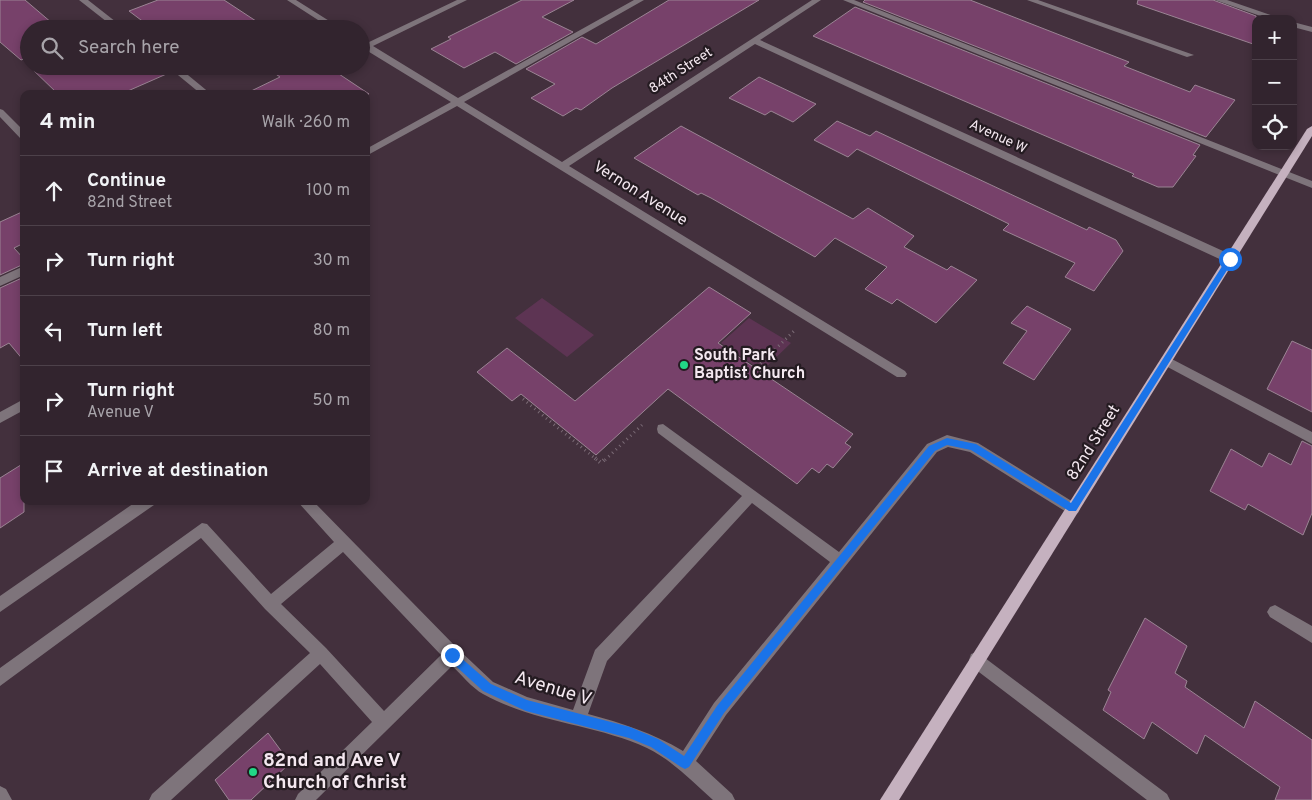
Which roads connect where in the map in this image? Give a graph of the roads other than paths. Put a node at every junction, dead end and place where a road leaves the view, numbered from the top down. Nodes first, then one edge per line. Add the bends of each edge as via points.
1 (83, 0) edge
2 (291, 0) edge
3 (463, 0) edge
4 (640, 0) edge
5 (817, 0) edge
6 (848, 0) edge
7 (1032, 0) edge
8 (1220, 0) edge
9 (1266, 15) edge
10 (109, 20) edge
11 (323, 20) edge
12 (1297, 25) edge
13 (1312, 30) edge
14 (755, 40) junction
15 (370, 42) edge
16 (370, 49) edge
17 (1190, 56) dead end
18 (183, 75) edge
19 (202, 90) edge
20 (456, 101) junction
21 (0, 112) edge
22 (1312, 129) edge
23 (20, 133) edge
24 (370, 151) edge
25 (562, 166) junction
26 (1284, 174) junction
27 (1312, 185) edge
28 (1230, 259) junction
29 (20, 272) edge
30 (0, 282) edge
31 (1166, 361) junction
32 (901, 374) dead end
33 (20, 406) edge
34 (0, 418) edge
35 (663, 430) road end
36 (1312, 438) edge
37 (750, 495) junction
38 (143, 505) edge
39 (308, 505) edge
40 (1073, 509) junction
41 (343, 543) junction
42 (840, 561) junction
43 (270, 604) junction
44 (0, 605) edge
45 (1275, 612) dead end
46 (1312, 635) edge
47 (321, 653) junction
48 (452, 655) junction
49 (978, 660) junction
50 (0, 678) edge
51 (578, 719) junction
52 (383, 722) junction
53 (685, 763) junction
54 (0, 795) edge
55 (2, 800) edge
56 (158, 800) edge
57 (304, 800) edge
58 (726, 800) edge
59 (889, 800) edge
60 (1161, 800) edge

1 - 10 street
2 - 11 street
3 - 15 street
4 - 20 street
5 - 14 street, 84th Street
6 - 26 street
7 - 17 street
8 - 9 street
12 - 13 street
14 - 25 street, 84th Street
14 - 28 street, Avenue W
16 - 20 street, Vernon Avenue
18 - 19 street
20 - 24 street
20 - 25 street, Vernon Avenue
21 - 23 street
22 - 26 main road, 82nd Street
25 - 32 street, Vernon Avenue
26 - 27 street
26 - 28 main road, 82nd Street
28 - 31 main road, 82nd Street
29 - 30 street
31 - 36 street
31 - 40 main road, 82nd Street
33 - 34 street
35 - 37 street
37 - 42 street
37 - 51 street via 601,656
38 - 44 street
39 - 41 street, Avenue V
40 - 42 street via 973,447 947,441 932,448
40 - 49 main road, 82nd Street
41 - 43 street
41 - 48 street, Avenue V
42 - 53 street via 720,709
43 - 47 street
43 - 50 street via 202,529
45 - 46 street
47 - 52 street
47 - 56 street
48 - 51 street, Avenue V via 487,688 526,706
48 - 52 street
49 - 59 main road, 82nd Street
49 - 60 street
51 - 53 street, Avenue V via 630,732
52 - 57 street
53 - 58 street, Avenue V
54 - 55 street

